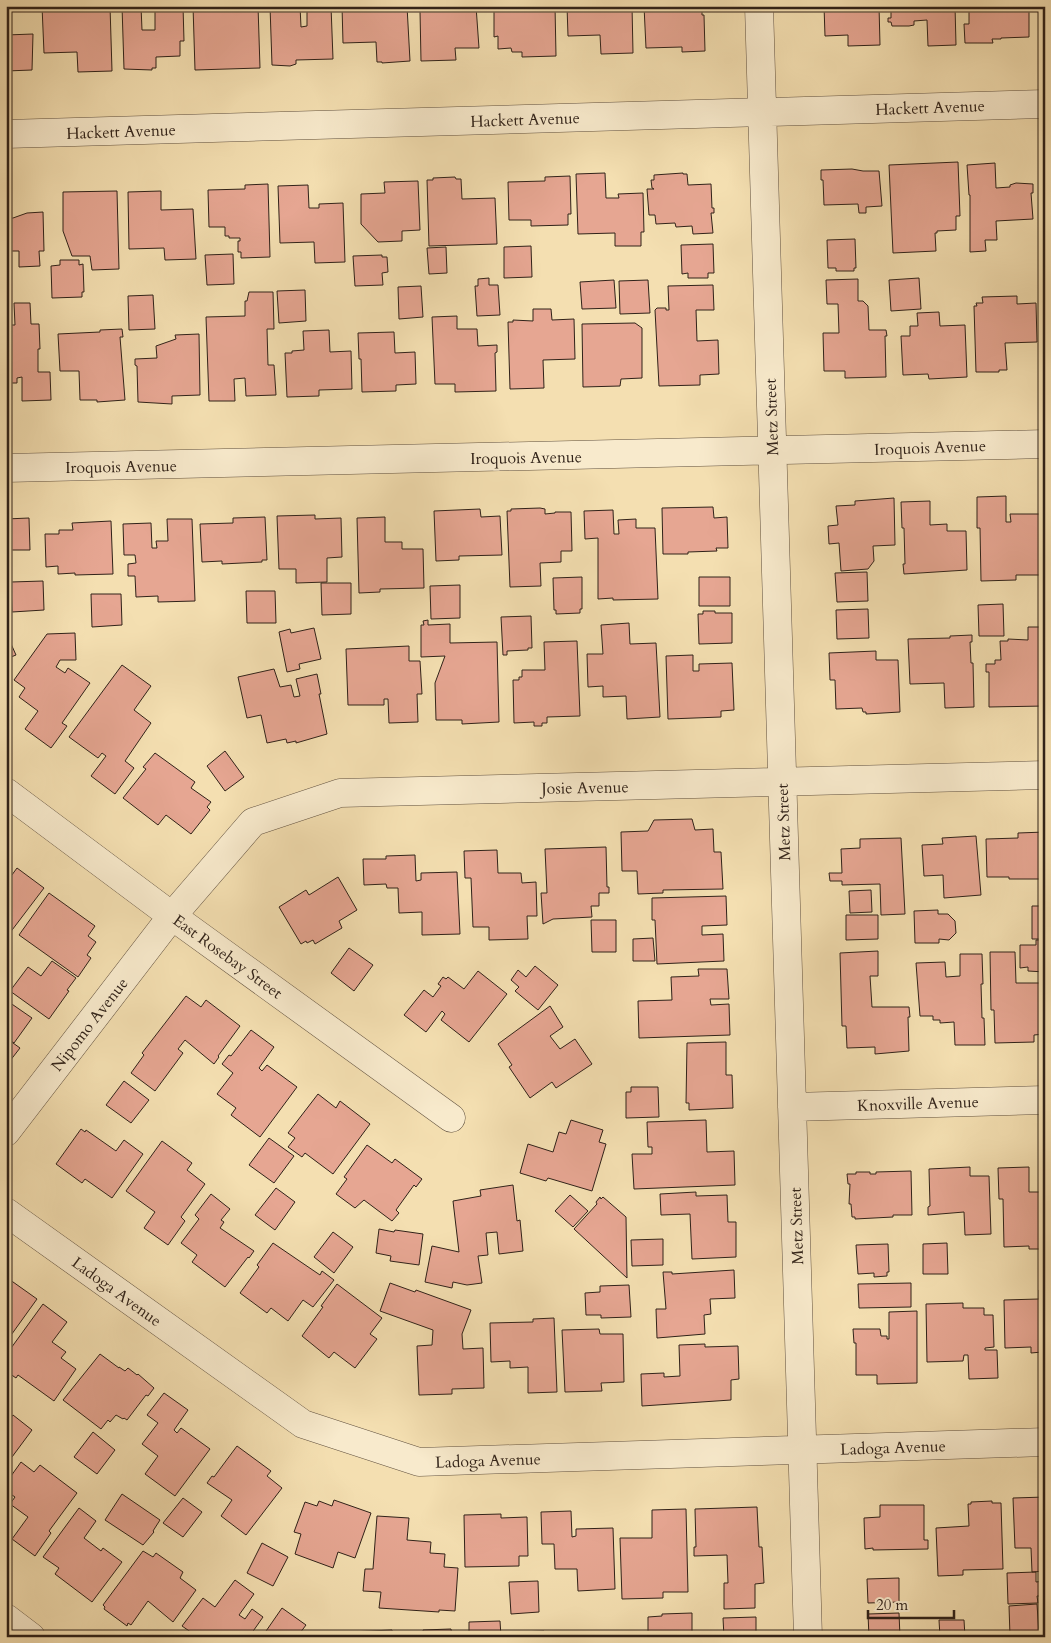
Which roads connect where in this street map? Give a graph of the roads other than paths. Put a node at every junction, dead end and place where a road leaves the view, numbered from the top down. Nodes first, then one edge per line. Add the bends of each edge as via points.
1 (759, 6) edge
2 (1045, 104) edge
3 (762, 112) junction
4 (6, 134) edge
5 (1045, 444) edge
6 (772, 451) junction
7 (6, 468) edge
8 (1045, 776) edge
9 (782, 782) junction
10 (6, 792) edge
11 (172, 916) junction
12 (1045, 1100) edge
13 (792, 1107) junction
14 (451, 1118) dead end
15 (6, 1132) edge
16 (6, 1212) edge
17 (1045, 1442) edge
18 (803, 1450) junction
19 (6, 1618) edge
20 (31, 1637) edge
21 (808, 1637) edge

1 - 3 street, Metz Street
2 - 3 street, Hackett Avenue
3 - 4 street, Hackett Avenue
3 - 6 street, Metz Street
5 - 6 street, Iroquois Avenue
6 - 7 street, Iroquois Avenue
6 - 9 street, Metz Street
8 - 9 street, Josie Avenue
9 - 11 street, Josie Avenue via 340,794 253,822
9 - 13 street, Metz Street
10 - 11 street, East Rosebay Street
11 - 14 street, East Rosebay Street
11 - 15 street, Nipomo Avenue
12 - 13 street, Knoxville Avenue
13 - 18 street, Metz Street
16 - 18 street, Ladoga Avenue via 303,1424 419,1462
17 - 18 street, Ladoga Avenue
18 - 21 street, Metz Street
19 - 20 street

